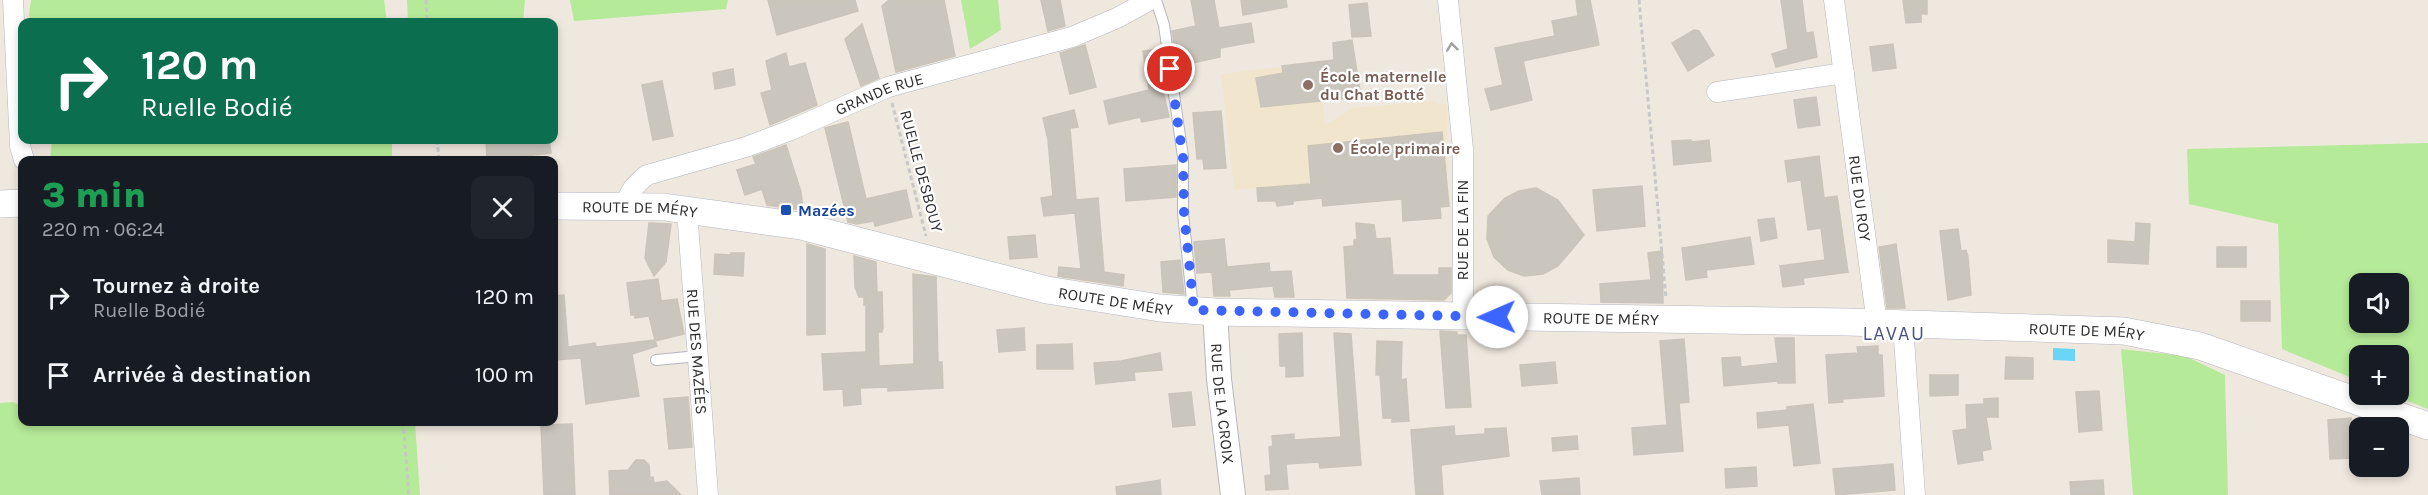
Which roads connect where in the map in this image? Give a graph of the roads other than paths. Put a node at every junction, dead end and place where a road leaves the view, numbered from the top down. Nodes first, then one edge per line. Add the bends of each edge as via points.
1 (1150, 0) edge
2 (1156, 0) edge
3 (1448, 0) edge
4 (1834, 0) edge
5 (13, 5) edge
6 (0, 55) edge
7 (1844, 73) junction
8 (1717, 92) dead end
9 (18, 106) edge
10 (18, 203) edge
11 (0, 204) edge
12 (558, 206) edge
13 (627, 207) junction
14 (687, 210) junction
15 (1204, 311) junction
16 (1463, 317) junction
17 (1890, 324) junction
18 (698, 356) junction
19 (656, 360) dead end
20 (2428, 426) edge
21 (708, 495) edge
22 (1233, 495) edge
23 (1914, 495) edge

1 - 13 street, GRANDE RUE via 1072,37 888,87 755,143 647,176 626,199
2 - 15 lane via 1164,25 1183,158 1184,213
16 -> 3 street, RUE DE LA FIN via 1463,149
4 - 7 street, RUE DU ROY
5 - 6 street
5 - 9 street
7 - 8 street
7 - 17 street, RUE DU ROY
10 - 11 main road
12 - 13 main road, ROUTE DE MÉRY
13 - 14 main road, ROUTE DE MÉRY
14 - 15 main road, ROUTE DE MÉRY via 821,230 1047,290
14 - 18 street, RUE DES MAZÉES
15 - 16 main road, ROUTE DE MÉRY
15 - 22 street, RUE DE LA CROIX via 1219,379
16 - 17 main road, ROUTE DE MÉRY
17 - 20 main road, ROUTE DE MÉRY via 2124,331 2200,346
17 - 23 street, RUE DU ROY
18 - 19 lane
18 - 21 street, RUE DES MAZÉES

